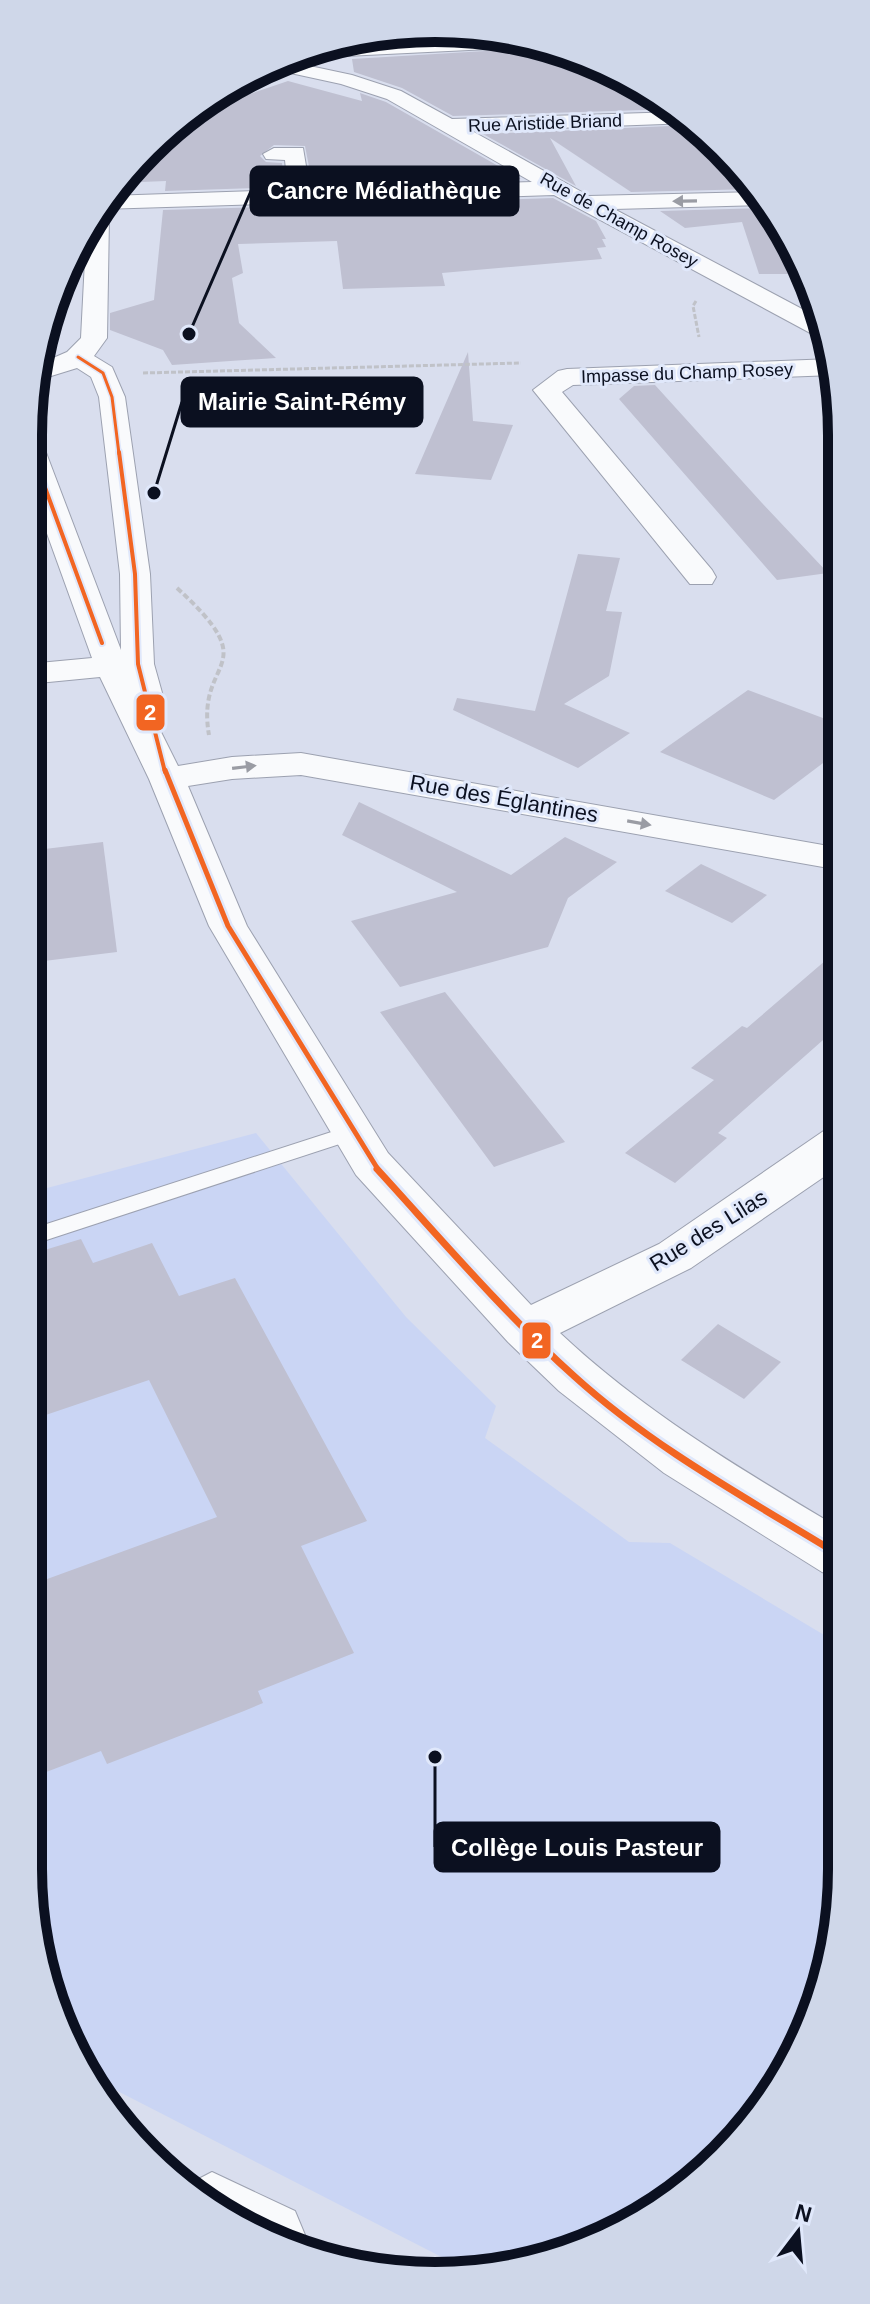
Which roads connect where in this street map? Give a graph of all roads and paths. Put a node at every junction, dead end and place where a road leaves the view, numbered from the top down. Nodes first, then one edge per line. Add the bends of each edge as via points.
1 (486, 45) edge
2 (359, 50) edge
3 (293, 69) edge
4 (668, 119) edge
5 (453, 125) junction
6 (274, 154) dead end
7 (559, 188) junction
8 (300, 198) junction
9 (749, 199) edge
10 (118, 203) edge
11 (585, 203) junction
12 (98, 234) edge
13 (751, 292) junction
14 (801, 294) edge
15 (812, 324) edge
16 (702, 345) dead end
17 (84, 352) junction
18 (535, 362) dead end
19 (822, 367) edge
20 (48, 368) edge
21 (141, 385) dead end
22 (42, 480) edge
23 (701, 577) dead end
24 (172, 583) dead end
25 (111, 666) junction
26 (42, 673) edge
27 (232, 768) junction
28 (167, 779) junction
29 (828, 857) edge
30 (353, 1132) junction
31 (828, 1150) edge
32 (42, 1233) edge
33 (525, 1329) junction
34 (828, 1548) edge

1 - 2 street
3 - 5 street, Rue de Champ Rosey via 370,86
4 - 5 street, Rue Aristide Briand
5 - 7 street, Rue de Champ Rosey
6 - 8 street via 295,153
7 - 8 street
7 - 11 street, Rue de Champ Rosey
8 - 10 street
9 -> 11 street
11 - 13 street, Rue de Champ Rosey
12 - 17 street via 95,329
13 - 14 street
13 - 15 street, Rue de Champ Rosey
13 - 16 path via 699,297 693,306
17 - 20 street
17 - 28 street via 103,373 112,397 135,574 138,664
18 - 21 path via 140,373
19 - 23 street, Impasse du Champ Rosey via 567,377 546,390
22 - 25 street
24 - 27 path via 210,622 226,649 204,720
25 - 26 street
25 - 28 street
27 - 28 street, Rue des Églantines
27 -> 29 street, Rue des Églantines via 275,763 346,769
28 - 30 street via 228,926
30 - 32 lane
30 - 33 street via 372,1164
31 - 33 street, Rue des Lilas via 675,1256
33 - 34 street via 576,1378 682,1459

